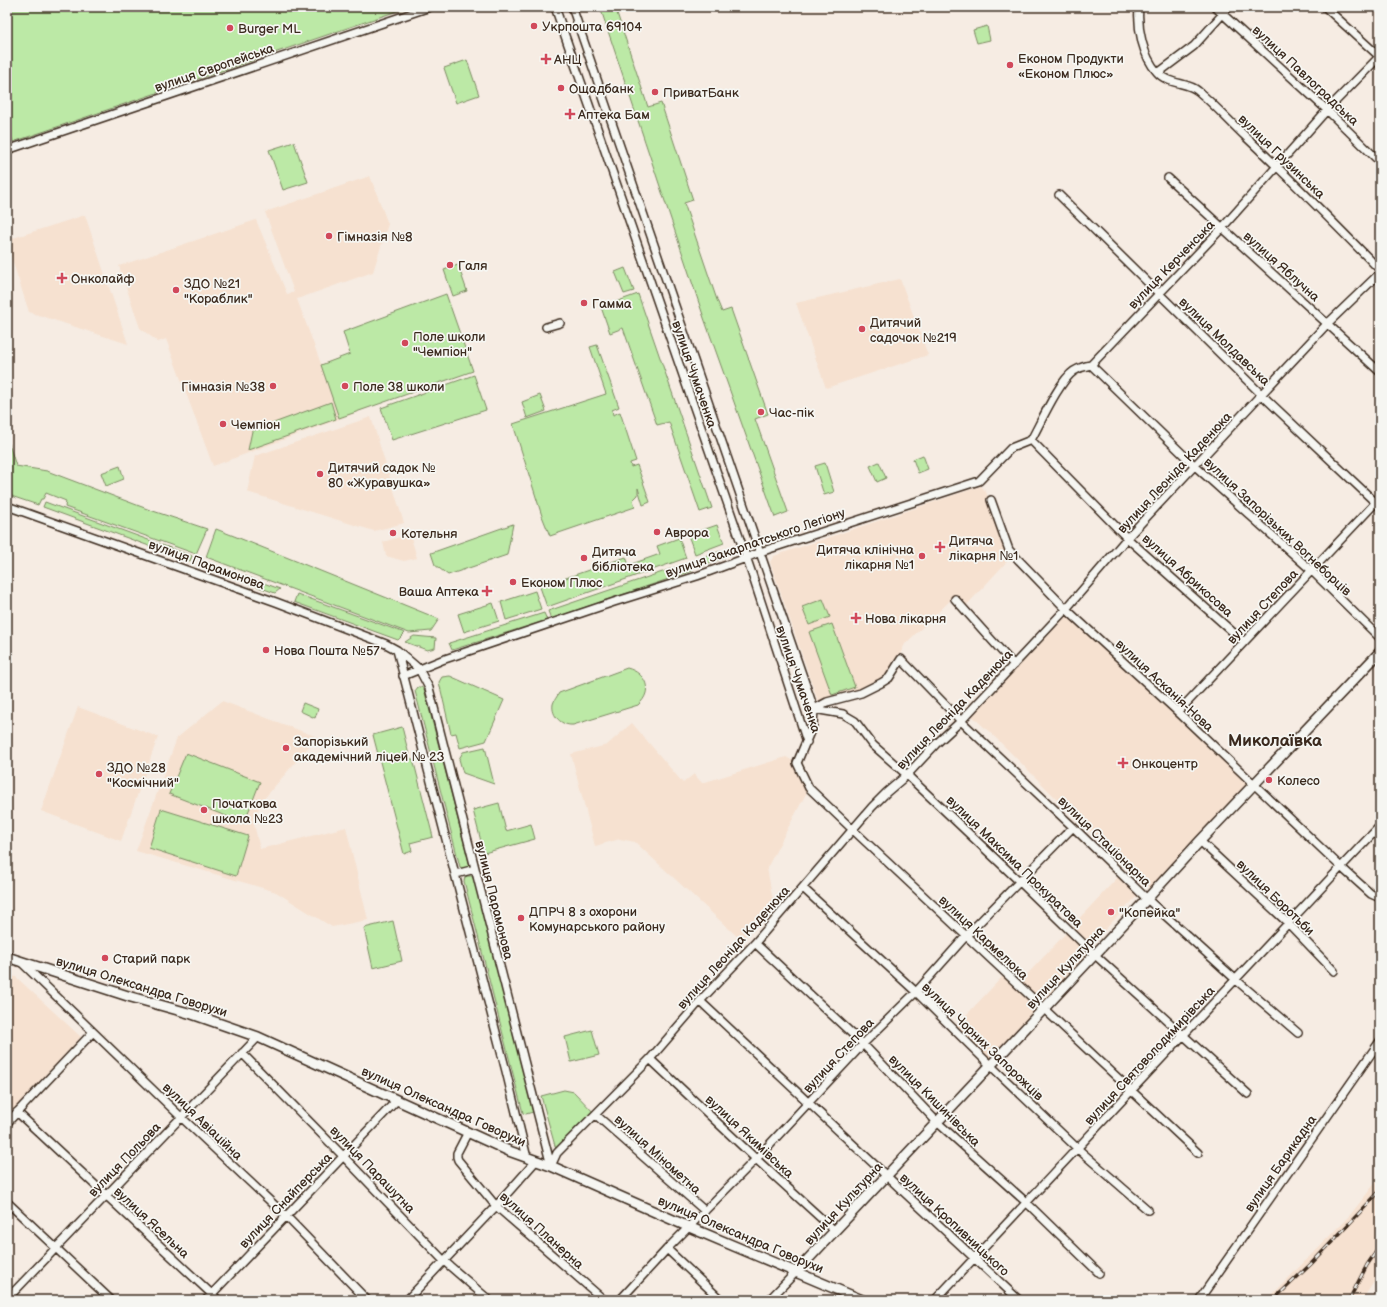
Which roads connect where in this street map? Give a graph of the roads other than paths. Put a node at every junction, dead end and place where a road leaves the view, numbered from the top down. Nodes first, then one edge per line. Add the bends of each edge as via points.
1 (430, 7) edge
2 (555, 7) edge
3 (572, 7) edge
4 (1139, 7) edge
5 (1215, 7) edge
6 (1230, 7) edge
7 (1325, 7) edge
8 (1223, 14) junction
9 (1380, 57) edge
10 (1158, 73) junction
11 (1327, 110) junction
12 (7, 150) edge
13 (1380, 162) edge
14 (1277, 166) junction
15 (1168, 178) dead end
16 (1059, 195) dead end
17 (1222, 228) junction
18 (1380, 270) edge
19 (1380, 273) edge
20 (1159, 294) junction
21 (560, 323) dead end
22 (1327, 324) junction
23 (546, 327) dead end
24 (1091, 365) junction
25 (1380, 372) edge
26 (1262, 395) junction
27 (1031, 440) junction
28 (1195, 466) junction
29 (991, 500) dead end
30 (1378, 500) edge
31 (7, 506) edge
32 (1127, 538) junction
33 (760, 552) junction
34 (746, 558) junction
35 (1312, 571) junction
36 (955, 600) dead end
37 (1066, 609) junction
38 (1380, 638) edge
39 (1244, 642) junction
40 (397, 650) junction
41 (1380, 652) edge
42 (1014, 665) junction
43 (419, 669) junction
44 (403, 676) junction
45 (814, 709) junction
46 (1178, 712) junction
47 (961, 721) junction
48 (807, 742) junction
49 (907, 775) junction
50 (1254, 785) junction
51 (1380, 826) edge
52 (1073, 827) junction
53 (852, 829) junction
54 (1200, 842) junction
55 (1340, 867) junction
56 (475, 869) junction
57 (456, 874) junction
58 (1019, 880) junction
59 (803, 888) junction
60 (1380, 898) edge
61 (1147, 899) junction
62 (1288, 923) junction
63 (966, 936) junction
64 (754, 943) junction
65 (1094, 954) junction
66 (7, 957) edge
67 (21, 961) junction
68 (1334, 971) dead end
69 (1235, 980) junction
70 (916, 992) junction
71 (700, 1001) junction
72 (1043, 1008) junction
73 (93, 1032) junction
74 (1298, 1033) dead end
75 (1183, 1036) junction
76 (258, 1037) junction
77 (1380, 1041) edge
78 (863, 1044) junction
79 (242, 1053) junction
80 (650, 1059) junction
81 (990, 1065) junction
82 (1131, 1090) junction
83 (1248, 1094) dead end
84 (397, 1100) junction
85 (809, 1102) junction
86 (17, 1112) junction
87 (596, 1115) junction
88 (181, 1117) junction
89 (936, 1122) junction
90 (7, 1123) edge
91 (468, 1132) junction
92 (1078, 1148) junction
93 (1198, 1153) dead end
94 (343, 1156) junction
95 (756, 1158) junction
96 (532, 1160) junction
97 (551, 1166) junction
98 (886, 1176) junction
99 (106, 1195) junction
100 (7, 1202) edge
101 (1027, 1203) junction
102 (496, 1206) junction
103 (1148, 1210) dead end
104 (704, 1212) junction
105 (286, 1216) junction
106 (689, 1227) junction
107 (835, 1231) junction
108 (56, 1248) junction
109 (667, 1249) junction
110 (975, 1259) junction
111 (444, 1261) junction
112 (796, 1272) junction
113 (1099, 1273) dead end
114 (212, 1294) junction
115 (7, 1299) edge
116 (110, 1300) edge
117 (206, 1300) edge
118 (218, 1300) edge
119 (367, 1300) edge
120 (407, 1300) edge
121 (489, 1300) edge
122 (604, 1300) edge
123 (620, 1300) edge
124 (721, 1300) edge
125 (769, 1300) edge
126 (862, 1300) edge
127 (935, 1300) edge
128 (1020, 1300) edge
129 (1199, 1300) edge

1 - 12 street, вулиця Європейська
2 - 34 street, вулиця Чумаченка
3 - 33 street, вулиця Чумаченка
4 - 10 street via 1141,36 1148,59
5 - 8 street, вулиця Павлоградська
6 - 8 street
7 - 9 street
8 - 10 street via 1194,46
8 - 11 street, вулиця Павлоградська
9 - 11 street, вулиця Керченська
10 - 14 street, вулиця Грузинська via 1166,79 1197,90
11 - 13 street, вулиця Павлоградська
11 - 14 street, вулиця Керченська
14 - 17 street, вулиця Керченська
14 - 18 street, вулиця Грузинська
15 - 17 street, вулиця Яблучна
16 - 20 street, вулиця Молдавська
17 - 20 street, вулиця Керченська
17 - 22 street, вулиця Яблучна
19 - 22 street, вулиця Леоніда Каденюка
20 - 24 street, вулиця Керченська
20 - 26 street, вулиця Молдавська
21 - 23 street
22 - 25 street, вулиця Яблучна
22 - 26 street, вулиця Леоніда Каденюка
24 - 27 street, вулиця Керченська via 1068,376
24 - 28 street, вулиця Запорізьких Вогнеборців
26 - 28 street, вулиця Леоніда Каденюка
26 - 30 street, вулиця Молдавська
27 - 32 street, вулиця Абрикосова
27 - 33 street, вулиця Закарпатського Легіону via 1011,448 979,481
28 - 32 street, вулиця Леоніда Каденюка
28 - 35 street, вулиця Запорізьких Вогнеборців
29 - 37 street, вулиця Асканія-Нова via 1009,550
30 - 35 street, вулиця Степова
31 - 40 street, вулиця Парамонова via 276,602
32 - 37 street, вулиця Леоніда Каденюка
32 - 39 street, вулиця Абрикосова
33 - 34 street, вулиця Закарпатського Легіону
33 - 45 street, вулиця Чумаченка
34 - 43 street, вулиця Закарпатського Легіону
34 - 48 street, вулиця Чумаченка
35 - 38 street, вулиця Запорізьких Вогнеборців
35 - 39 street, вулиця Степова
36 - 42 street
37 - 42 street, вулиця Леоніда Каденюка
37 - 46 street, вулиця Асканія-Нова
39 - 46 street, вулиця Степова
40 - 43 street, вулиця Парамонова
40 - 44 street
41 - 50 main road, вулиця Культурна
42 - 47 street, вулиця Леоніда Каденюка
43 - 44 street, вулиця Закарпатського Легіону
43 - 56 street, вулиця Парамонова via 429,688
44 - 57 street
45 - 47 street, вулиця Стаціонарна via 827,702 881,684 901,660
45 - 48 street, вулиця Чумаченка via 813,725
45 - 49 street, вулиця Максима Прокуратова via 850,717 873,745
46 - 50 street, вулиця Асканія-Нова
47 - 49 street, вулиця Леоніда Каденюка
47 - 52 street, вулиця Стаціонарна
48 - 53 street, вулиця Кармелюка via 797,763 809,788
49 - 53 street, вулиця Леоніда Каденюка
49 - 58 street, вулиця Максима Прокуратова
50 - 54 main road, вулиця Культурна
50 - 55 street, вулиця Асканія-Нова
51 - 55 street, вулиця Святоволодимирівська
52 - 58 street, вулиця Степова
52 - 61 street, вулиця Стаціонарна
53 - 59 street, вулиця Леоніда Каденюка
53 - 63 street, вулиця Кармелюка
54 - 61 main road, вулиця Культурна
54 - 62 street, вулиця Боротьби
55 - 60 street, вулиця Асканія-Нова via 1371,894
55 - 62 street, вулиця Святоволодимирівська
56 - 57 street
56 - 97 street, вулиця Парамонова
57 - 96 street
58 - 63 street, вулиця Степова
58 - 65 street, вулиця Максима Прокуратова
59 - 64 street, вулиця Леоніда Каденюка
59 - 70 street, вулиця Чорних Запорожців
61 - 65 main road, вулиця Культурна
61 - 69 street, вулиця Стаціонарна
62 - 68 street, вулиця Боротьби
62 - 69 street, вулиця Святоволодимирівська
63 - 70 street, вулиця Степова
63 - 72 street, вулиця Кармелюка
64 - 71 street, вулиця Леоніда Каденюка
64 - 78 street, вулиця Кишинівська
65 - 72 main road, вулиця Культурна
65 - 75 street, вулиця Максима Прокуратова
66 - 67 main road, вулиця Олександра Говорухи
67 - 73 street, вулиця Авіаційна
67 - 76 main road, вулиця Олександра Говорухи
69 - 74 street, вулиця Стаціонарна
69 - 75 street, вулиця Святоволодимирівська
70 - 78 street, вулиця Степова
70 - 81 street, вулиця Чорних Запорожців
71 - 80 street, вулиця Леоніда Каденюка
71 - 85 street, вулиця Кропивницького
72 - 81 main road, вулиця Культурна
72 - 82 street, вулиця Кармелюка
73 - 86 street
73 - 88 street, вулиця Авіаційна
75 - 82 street, вулиця Святоволодимирівська
75 - 83 street, вулиця Максима Прокуратова
76 - 79 street, вулиця Польова
76 - 84 main road, вулиця Олександра Говорухи
77 - 129 street, вулиця Барикадна
78 - 85 street, вулиця Степова
78 - 89 street, вулиця Кишинівська
79 - 88 street, вулиця Польова
79 - 94 street, вулиця Парашутна
80 - 87 street, вулиця Леоніда Каденюка
80 - 95 street, вулиця Якимівська
81 - 89 main road, вулиця Культурна
81 - 92 street, вулиця Чорних Запорожців
82 - 92 street, вулиця Святоволодимирівська
82 - 93 street, вулиця Кармелюка
84 - 91 main road, вулиця Олександра Говорухи
84 - 94 street, вулиця Снайперська
85 - 95 street, вулиця Степова
85 - 98 street, вулиця Кропивницького
86 - 90 street
86 - 99 street, вулиця Ясельна
87 - 97 street, вулиця Леоніда Каденюка via 557,1153
87 - 104 street, вулиця Мінометна
88 - 99 street, вулиця Польова
88 - 105 street, вулиця Авіаційна
89 - 98 main road, вулиця Культурна
89 - 101 street, вулиця Кишинівська
91 - 96 main road, вулиця Олександра Говорухи
91 - 102 street, вулиця Планерна via 457,1157
92 - 101 street, вулиця Святоволодимирівська
92 - 103 street, вулиця Чорних Запорожців
94 - 105 street, вулиця Снайперська
94 - 111 street, вулиця Парашутна
95 - 104 street, вулиця Степова
95 - 107 street, вулиця Якимівська
96 - 97 main road, вулиця Олександра Говорухи
96 - 102 street
97 - 106 main road, вулиця Олександра Говорухи
98 - 107 main road, вулиця Культурна
98 - 110 street, вулиця Кропивницького
99 - 108 street, вулиця Польова
99 - 114 street, вулиця Ясельна
100 - 108 street
101 - 110 street, вулиця Святоволодимирівська
101 - 113 street, вулиця Кишинівська
102 - 111 street
102 - 122 street, вулиця Планерна
104 - 106 street, вулиця Степова
105 - 114 street, вулиця Снайперська
105 - 119 street, вулиця Авіаційна
106 - 109 street, вулиця Степова
106 - 112 main road, вулиця Олександра Говорухи
107 - 112 main road, вулиця Культурна
108 - 115 street, вулиця Польова
108 - 116 street
109 - 123 street, вулиця Степова
109 - 124 street
110 - 127 street, вулиця Святоволодимирівська
110 - 128 street, вулиця Кропивницького
111 - 120 street
111 - 121 street, вулиця Парашутна
112 - 125 street, вулиця Культурна
112 - 126 main road, вулиця Олександра Говорухи
114 - 117 street, вулиця Снайперська
114 - 118 street, вулиця Ясельна

